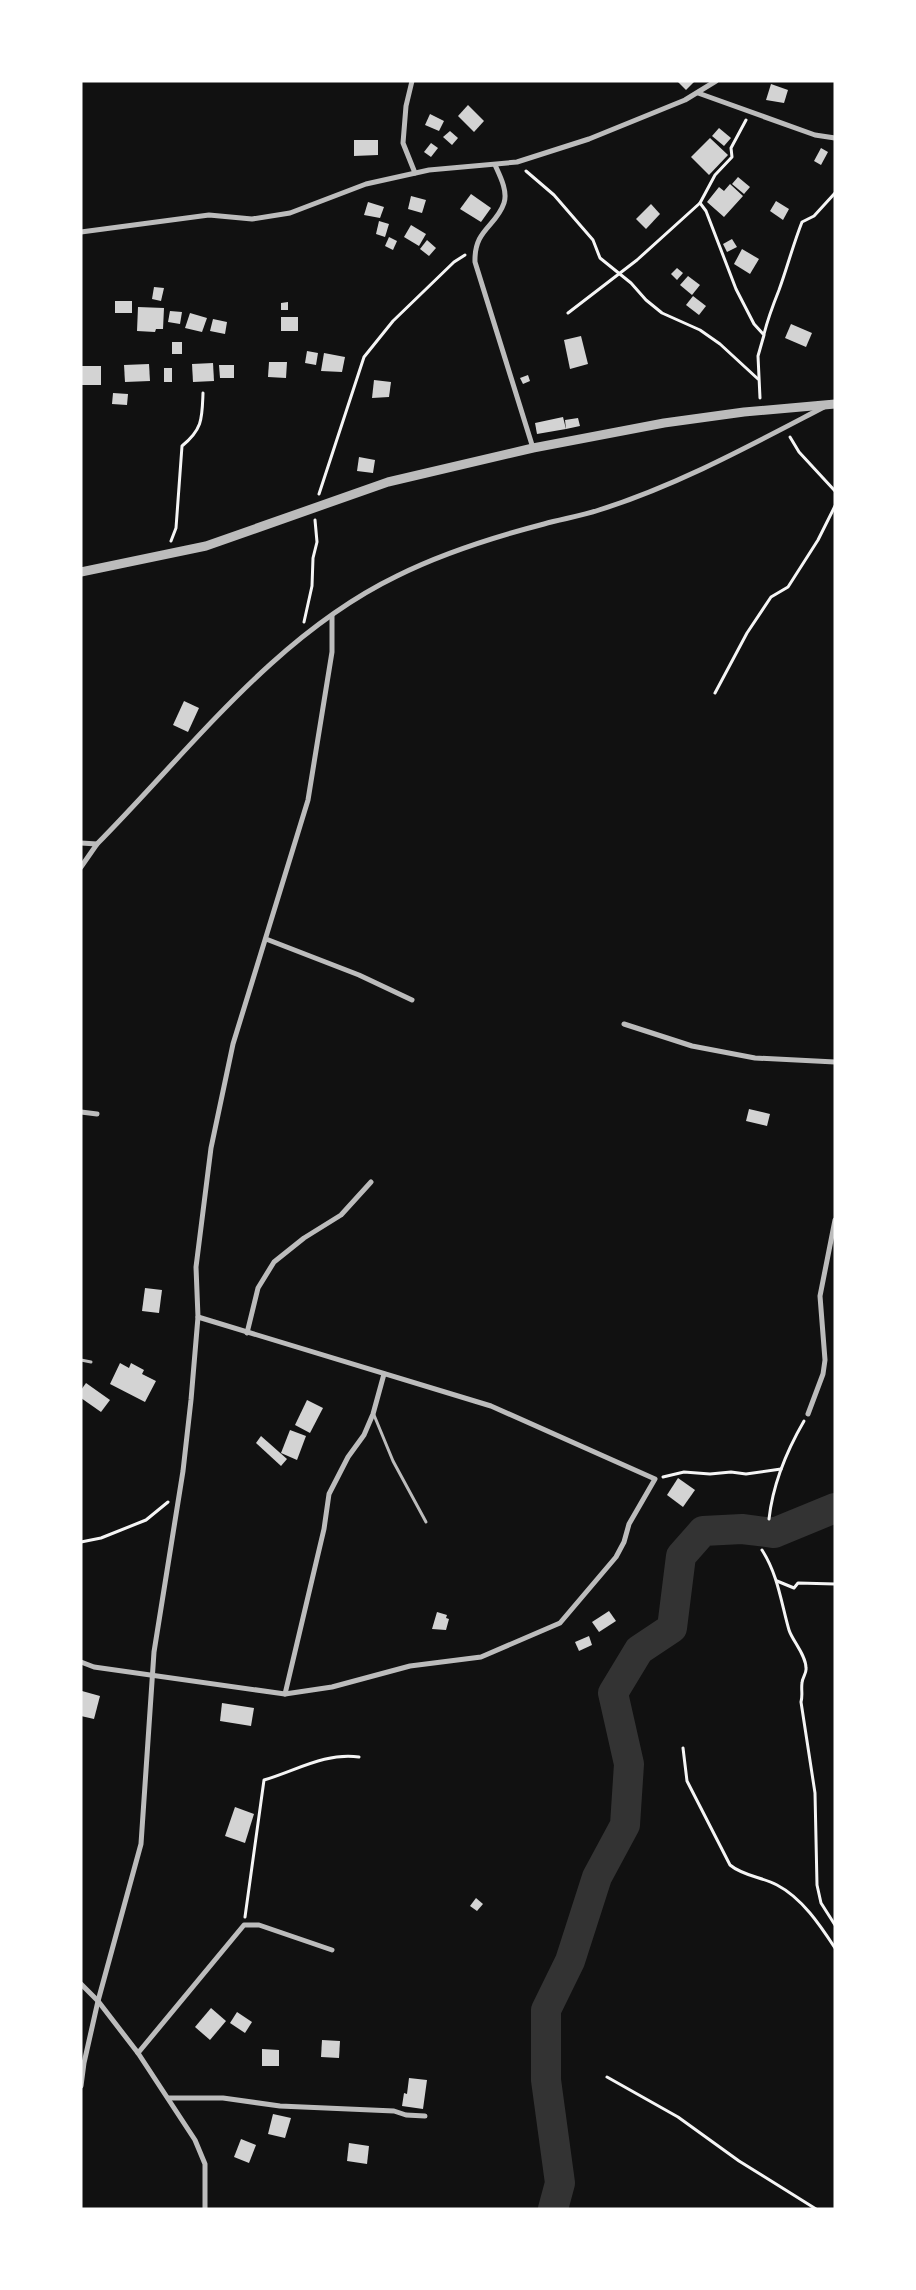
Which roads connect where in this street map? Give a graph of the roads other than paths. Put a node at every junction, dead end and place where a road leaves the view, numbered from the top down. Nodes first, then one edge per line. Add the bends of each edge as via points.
1 (412, 81) edge
2 (716, 81) edge
3 (698, 93) junction
4 (835, 138) edge
5 (495, 165) junction
6 (415, 173) junction
7 (81, 232) edge
8 (832, 404) edge
9 (533, 448) junction
10 (81, 572) edge
11 (332, 616) junction
12 (81, 843) edge
13 (97, 844) junction
14 (81, 867) edge
15 (266, 939) junction
16 (412, 1000) dead end
17 (624, 1024) dead end
18 (835, 1062) edge
19 (81, 1112) edge
20 (97, 1114) dead end
21 (372, 1182) dead end
22 (835, 1220) edge
23 (198, 1317) junction
24 (247, 1333) junction
25 (81, 1360) edge
26 (91, 1362) dead end
27 (384, 1374) junction
28 (373, 1414) junction
29 (808, 1414) road end
30 (426, 1522) dead end
31 (81, 1662) edge
32 (153, 1675) junction
33 (285, 1694) junction
34 (332, 1950) dead end
35 (81, 1984) edge
36 (98, 2001) junction
37 (138, 2053) junction
38 (81, 2086) edge
39 (169, 2098) junction
40 (425, 2116) dead end
41 (205, 2209) edge

1 - 6 street via 403,142
2 - 3 street
3 - 4 street via 815,135
3 - 5 street via 588,139 517,162
5 - 6 street
5 - 9 street via 504,187 504,203 479,238 474,249 475,262
6 - 7 street via 366,184 290,213 252,219 209,215
8 - 9 street via 664,422
8 - 11 street via 659,489 597,511 491,539 397,576
9 - 10 street via 388,482 206,546
11 - 13 street via 299,640 248,687
11 - 15 street via 332,652 308,800
12 - 13 street
13 - 14 street
15 - 16 street via 359,975
15 - 23 street via 233,1044 212,1148 196,1267
17 - 18 street via 701,1048 755,1058
19 - 20 street
21 - 24 street via 341,1215 274,1262 258,1288
22 - 29 street via 820,1296 825,1360
23 - 24 street
23 - 32 street via 196,1358
24 - 27 street
25 - 26 lane
27 - 28 street
27 - 33 street via 491,1406 655,1479 629,1524 616,1557 560,1623 482,1658 410,1666 332,1687
28 - 30 lane via 393,1461
28 - 33 street via 329,1494 324,1529
31 - 32 street via 94,1667
32 - 33 street
32 - 36 street via 141,1844
34 - 37 street via 259,1925 244,1925
35 - 36 street
36 - 37 street
36 - 38 street
37 - 39 street
39 - 40 street via 223,2098 280,2106 394,2111
39 - 41 street via 201,2152 206,2178

